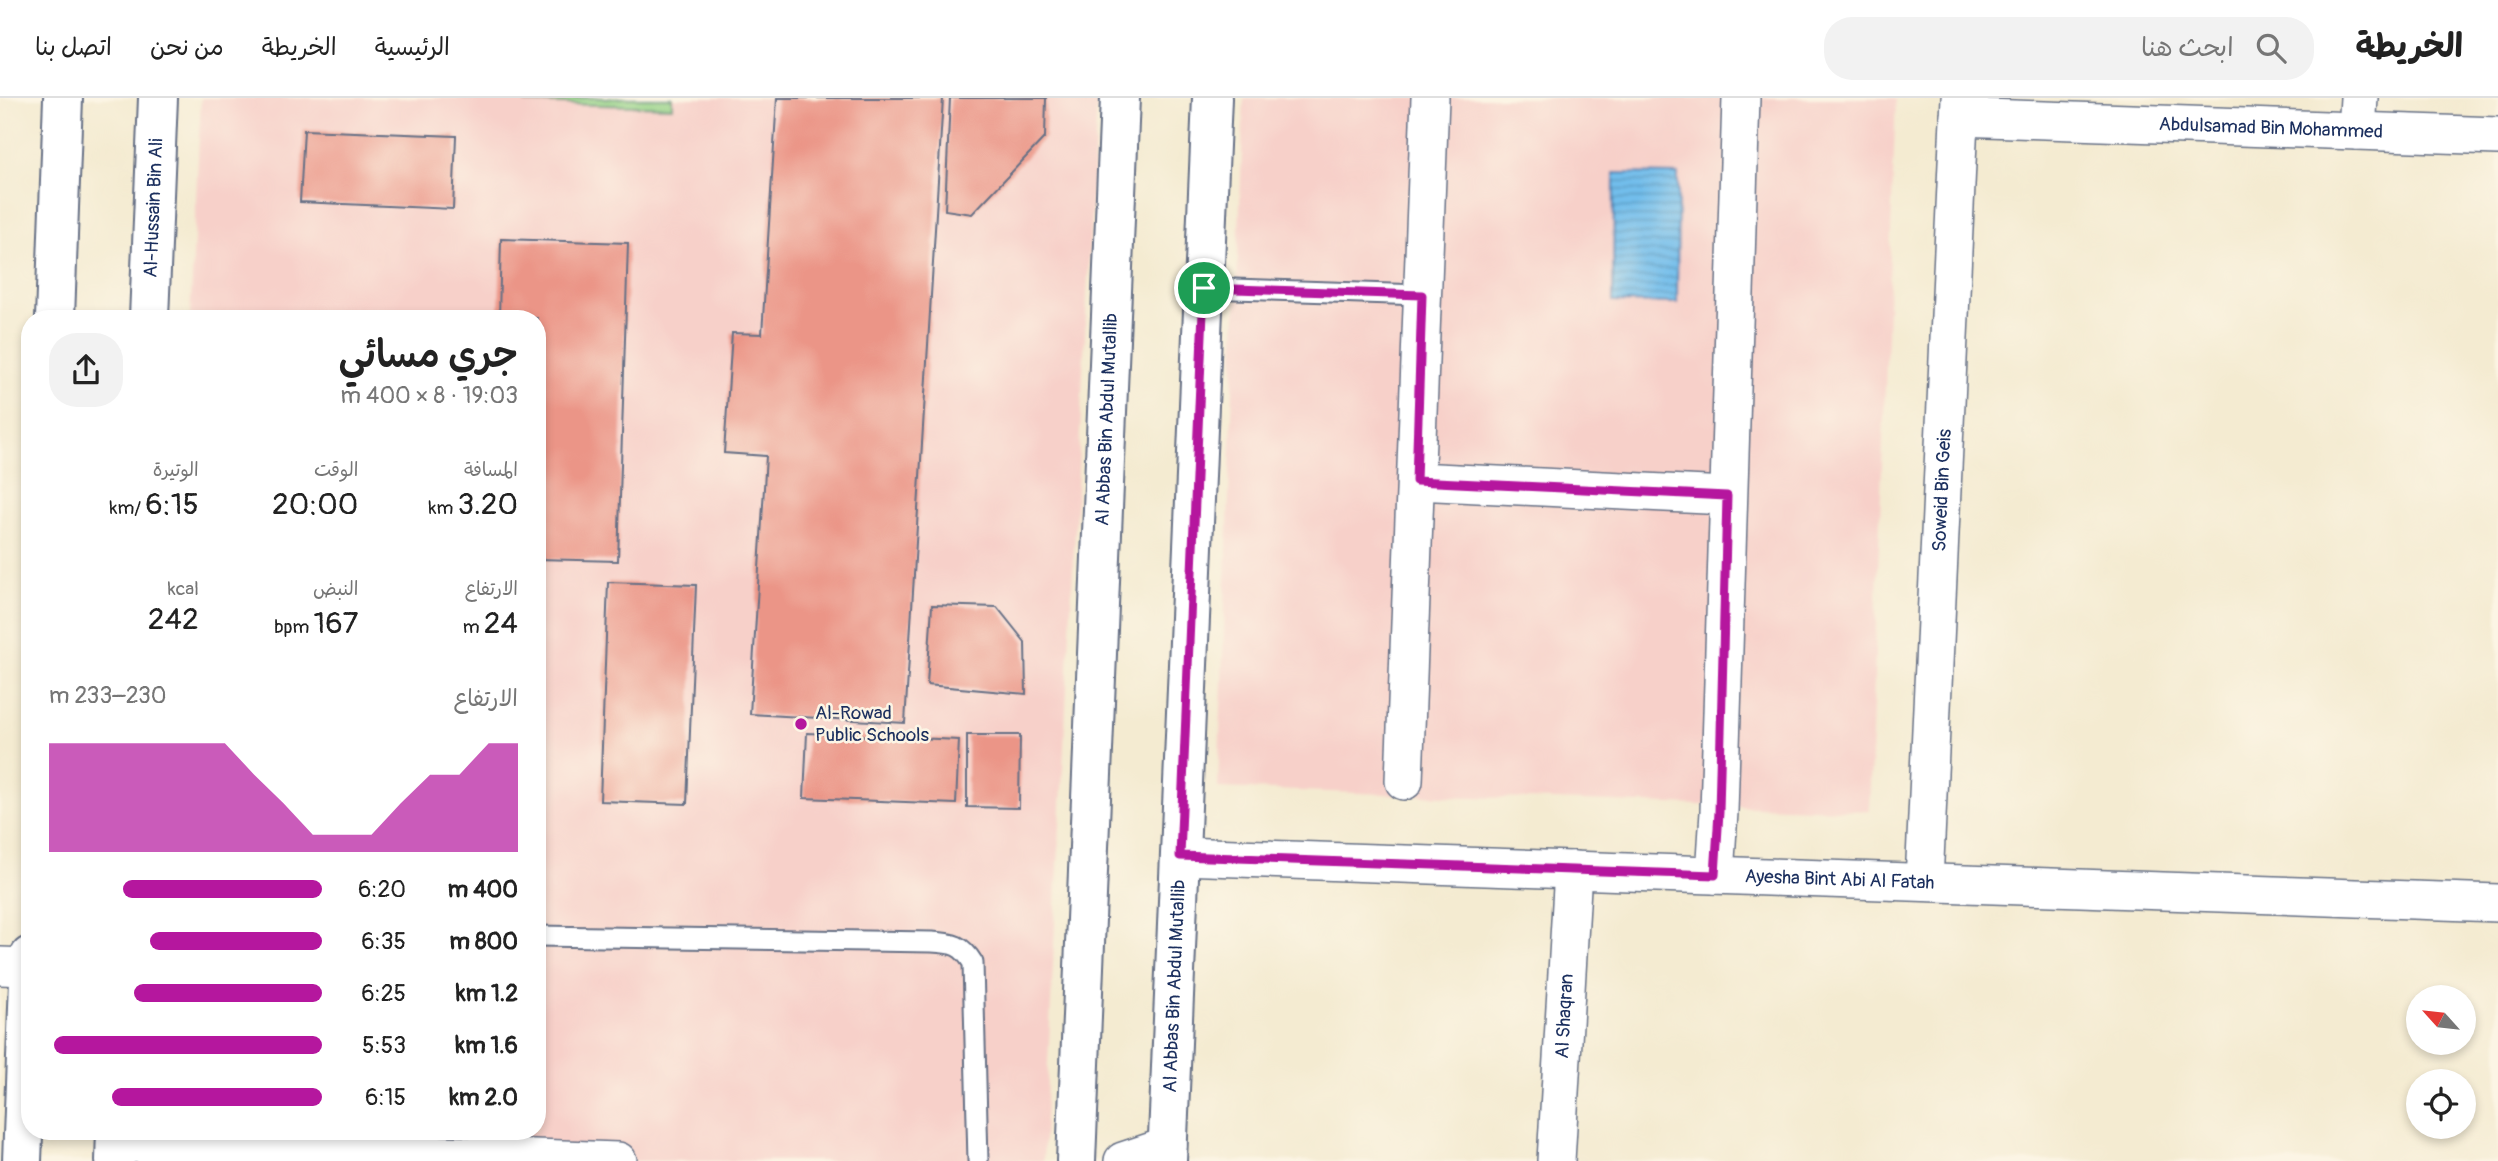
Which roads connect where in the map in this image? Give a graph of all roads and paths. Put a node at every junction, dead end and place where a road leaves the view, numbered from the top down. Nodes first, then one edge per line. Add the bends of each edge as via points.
1 (63, 98) edge
2 (158, 98) edge
3 (1119, 98) edge
4 (1212, 98) edge
5 (1430, 98) edge
6 (1741, 98) edge
7 (1960, 108) edge
8 (2358, 115) edge
9 (2498, 136) edge
10 (1204, 288) junction
11 (1422, 295) junction
12 (55, 310) edge
13 (149, 310) edge
14 (1416, 481) junction
15 (1727, 496) junction
16 (1404, 781) dead end
17 (1180, 856) junction
18 (1573, 870) junction
19 (1715, 875) junction
20 (1924, 882) junction
21 (2498, 903) edge
22 (546, 936) edge
23 (0, 966) edge
24 (21, 967) edge
25 (23, 1140) edge
26 (377, 1140) edge
27 (116, 1145) edge
28 (348, 1152) junction
29 (1163, 1156) edge
30 (22, 1161) edge
31 (618, 1161) edge
32 (978, 1161) edge
33 (1076, 1161) edge
34 (1123, 1161) edge
35 (1556, 1161) edge

1 - 12 street
2 - 13 street, Al-Hussain Bin Ali
3 - 33 street, Al Abbas Bin Abdul Mutallib
4 - 10 street, Al Abbas Bin Abdul Mutallib
5 - 11 street
6 - 15 street
7 - 8 street, Abdulsamad Bin Mohammed
7 - 20 street, Soweid Bin Geis
8 - 9 street, Abdulsamad Bin Mohammed
10 - 11 lane
10 - 17 street, Al Abbas Bin Abdul Mutallib
11 - 14 street
14 - 15 street
14 - 16 street
15 - 19 street
17 - 18 street, Ayesha Bint Abi Al Fatah
17 - 29 street, Al Abbas Bin Abdul Mutallib
18 - 19 street, Ayesha Bint Abi Al Fatah
18 - 35 street, Al Shaqran
19 - 20 street, Ayesha Bint Abi Al Fatah
20 - 21 street, Ayesha Bint Abi Al Fatah
22 - 32 lane via 932,942 964,949 973,963
23 - 24 street
25 - 30 street
26 - 28 lane
27 - 28 street
28 - 31 street
29 - 34 street

